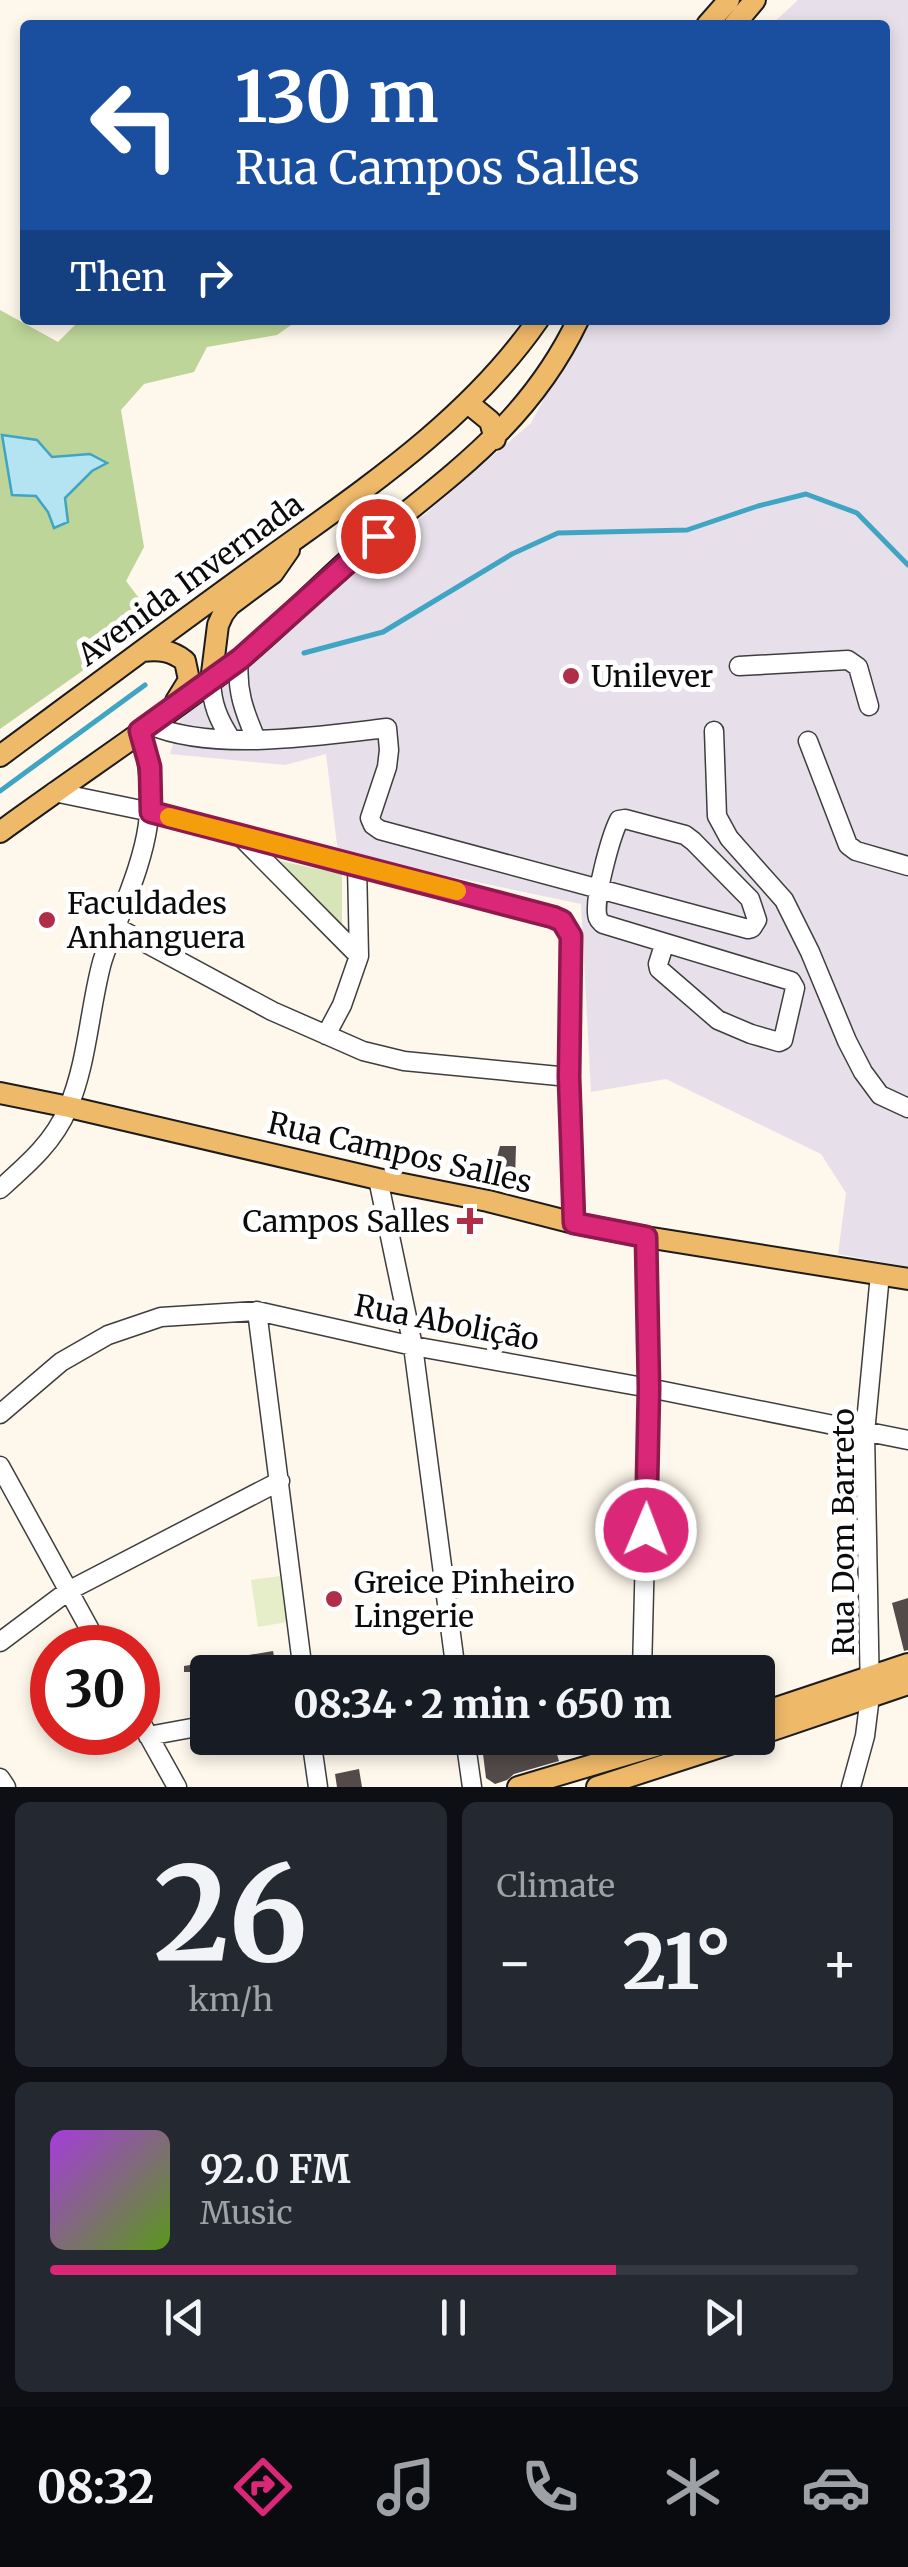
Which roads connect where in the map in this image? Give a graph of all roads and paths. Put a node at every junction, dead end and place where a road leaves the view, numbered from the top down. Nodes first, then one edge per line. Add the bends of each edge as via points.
1 (729, 0) edge
2 (756, 0) edge
3 (711, 20) edge
4 (738, 20) edge
5 (534, 325) edge
6 (567, 325) edge
7 (575, 325) edge
8 (556, 362) junction
9 (468, 403) junction
10 (495, 438) junction
11 (299, 536) junction
12 (216, 640) junction
13 (142, 651) junction
14 (240, 659) junction
15 (739, 666) dead end
16 (211, 681) junction
17 (869, 706) dead end
18 (168, 711) junction
19 (145, 728) junction
20 (714, 731) dead end
21 (231, 738) junction
22 (256, 739) junction
23 (808, 742) dead end
24 (0, 756) edge
25 (54, 792) junction
26 (151, 812) junction
27 (0, 832) edge
28 (238, 834) junction
29 (357, 865) junction
30 (908, 866) edge
31 (600, 888) junction
32 (116, 927) junction
33 (664, 944) junction
34 (359, 956) junction
35 (326, 1035) junction
36 (569, 1077) junction
37 (0, 1094) edge
38 (69, 1107) junction
39 (908, 1108) edge
40 (378, 1180) junction
41 (0, 1189) edge
42 (574, 1223) junction
43 (646, 1237) junction
44 (880, 1274) junction
45 (908, 1279) edge
46 (258, 1311) junction
47 (413, 1346) junction
48 (649, 1388) junction
49 (0, 1414) edge
50 (865, 1433) junction
51 (908, 1440) edge
52 (0, 1466) edge
53 (280, 1481) junction
54 (68, 1591) junction
55 (87, 1625) edge
56 (0, 1642) edge
57 (300, 1655) edge
58 (454, 1655) edge
59 (642, 1655) edge
60 (908, 1664) edge
61 (908, 1684) edge
62 (871, 1686) junction
63 (775, 1710) edge
64 (775, 1727) edge
65 (190, 1728) edge
66 (160, 1734) edge
67 (159, 1755) edge
68 (313, 1755) edge
69 (467, 1755) edge
70 (636, 1755) edge
71 (639, 1755) edge
72 (0, 1778) edge
73 (6, 1787) edge
74 (177, 1787) edge
75 (318, 1787) edge
76 (472, 1787) edge
77 (518, 1787) edge
78 (596, 1787) edge
79 (852, 1787) edge

1 - 3 main road
2 - 4 main road
5 - 9 main road, Avenida Invernada
6 - 8 main road
7 - 8 main road
8 - 10 main road
9 - 10 main road via 490,422
9 - 11 main road, Avenida Invernada
10 - 14 main road
11 - 12 main road via 273,573 230,605
11 - 13 main road, Avenida Invernada
12 - 14 main road
12 - 16 main road
13 - 18 main road via 168,651 185,661 189,680
13 - 24 main road, Avenida Invernada
14 - 16 main road
14 - 22 street via 241,704
15 - 17 street via 848,660 858,667
16 - 18 main road
16 - 21 street via 212,703
18 - 19 main road
19 - 21 street
19 - 25 main road
19 - 26 street
20 - 39 street via 718,816 728,838 784,900 863,1072 880,1095
21 - 22 street
22 - 31 street via 387,728 387,767 373,825
23 - 30 street via 848,845
25 - 26 street
25 - 27 main road
26 - 28 street
26 - 32 street
28 - 29 street
28 - 34 street
29 - 34 street
29 - 36 street via 562,921 571,936
31 - 31 street via 616,824 625,818 693,840 750,898 756,925 748,929
31 - 33 street via 596,914 603,924
32 - 35 street
32 - 38 street
33 - 33 street via 659,969 708,1013 751,1034 783,1040 791,982
34 - 35 street
35 - 36 street via 404,1060
36 - 42 street
37 - 38 main road, Rua Campos Salles
38 - 40 main road, Rua Campos Salles
38 - 41 street via 52,1138
40 - 42 main road, Rua Campos Salles
40 - 47 street
42 - 43 main road, Rua Campos Salles
43 - 44 main road, Rua Campos Salles
43 - 48 street
44 - 45 main road, Rua Campos Salles
44 - 50 street, Rua Dom Barreto
46 - 47 street, Rua Abolição
46 - 49 street, Rua Abolição via 161,1317 108,1335 61,1362
46 - 53 street
47 - 48 street, Rua Abolição
47 - 58 street
48 - 50 street, Rua Abolição
48 - 59 street
50 - 51 street, Rua Abolição
50 - 62 street, Rua Dom Barreto
52 - 54 street
53 - 54 street
53 - 57 street
54 - 55 street
54 - 56 street
60 - 62 main road
61 - 62 main road
62 - 63 main road
62 - 64 main road
62 - 79 street, Rua Dom Barreto
65 - 66 street
67 - 74 street
68 - 75 street
69 - 76 street
70 - 77 main road
71 - 78 main road
72 - 73 street

